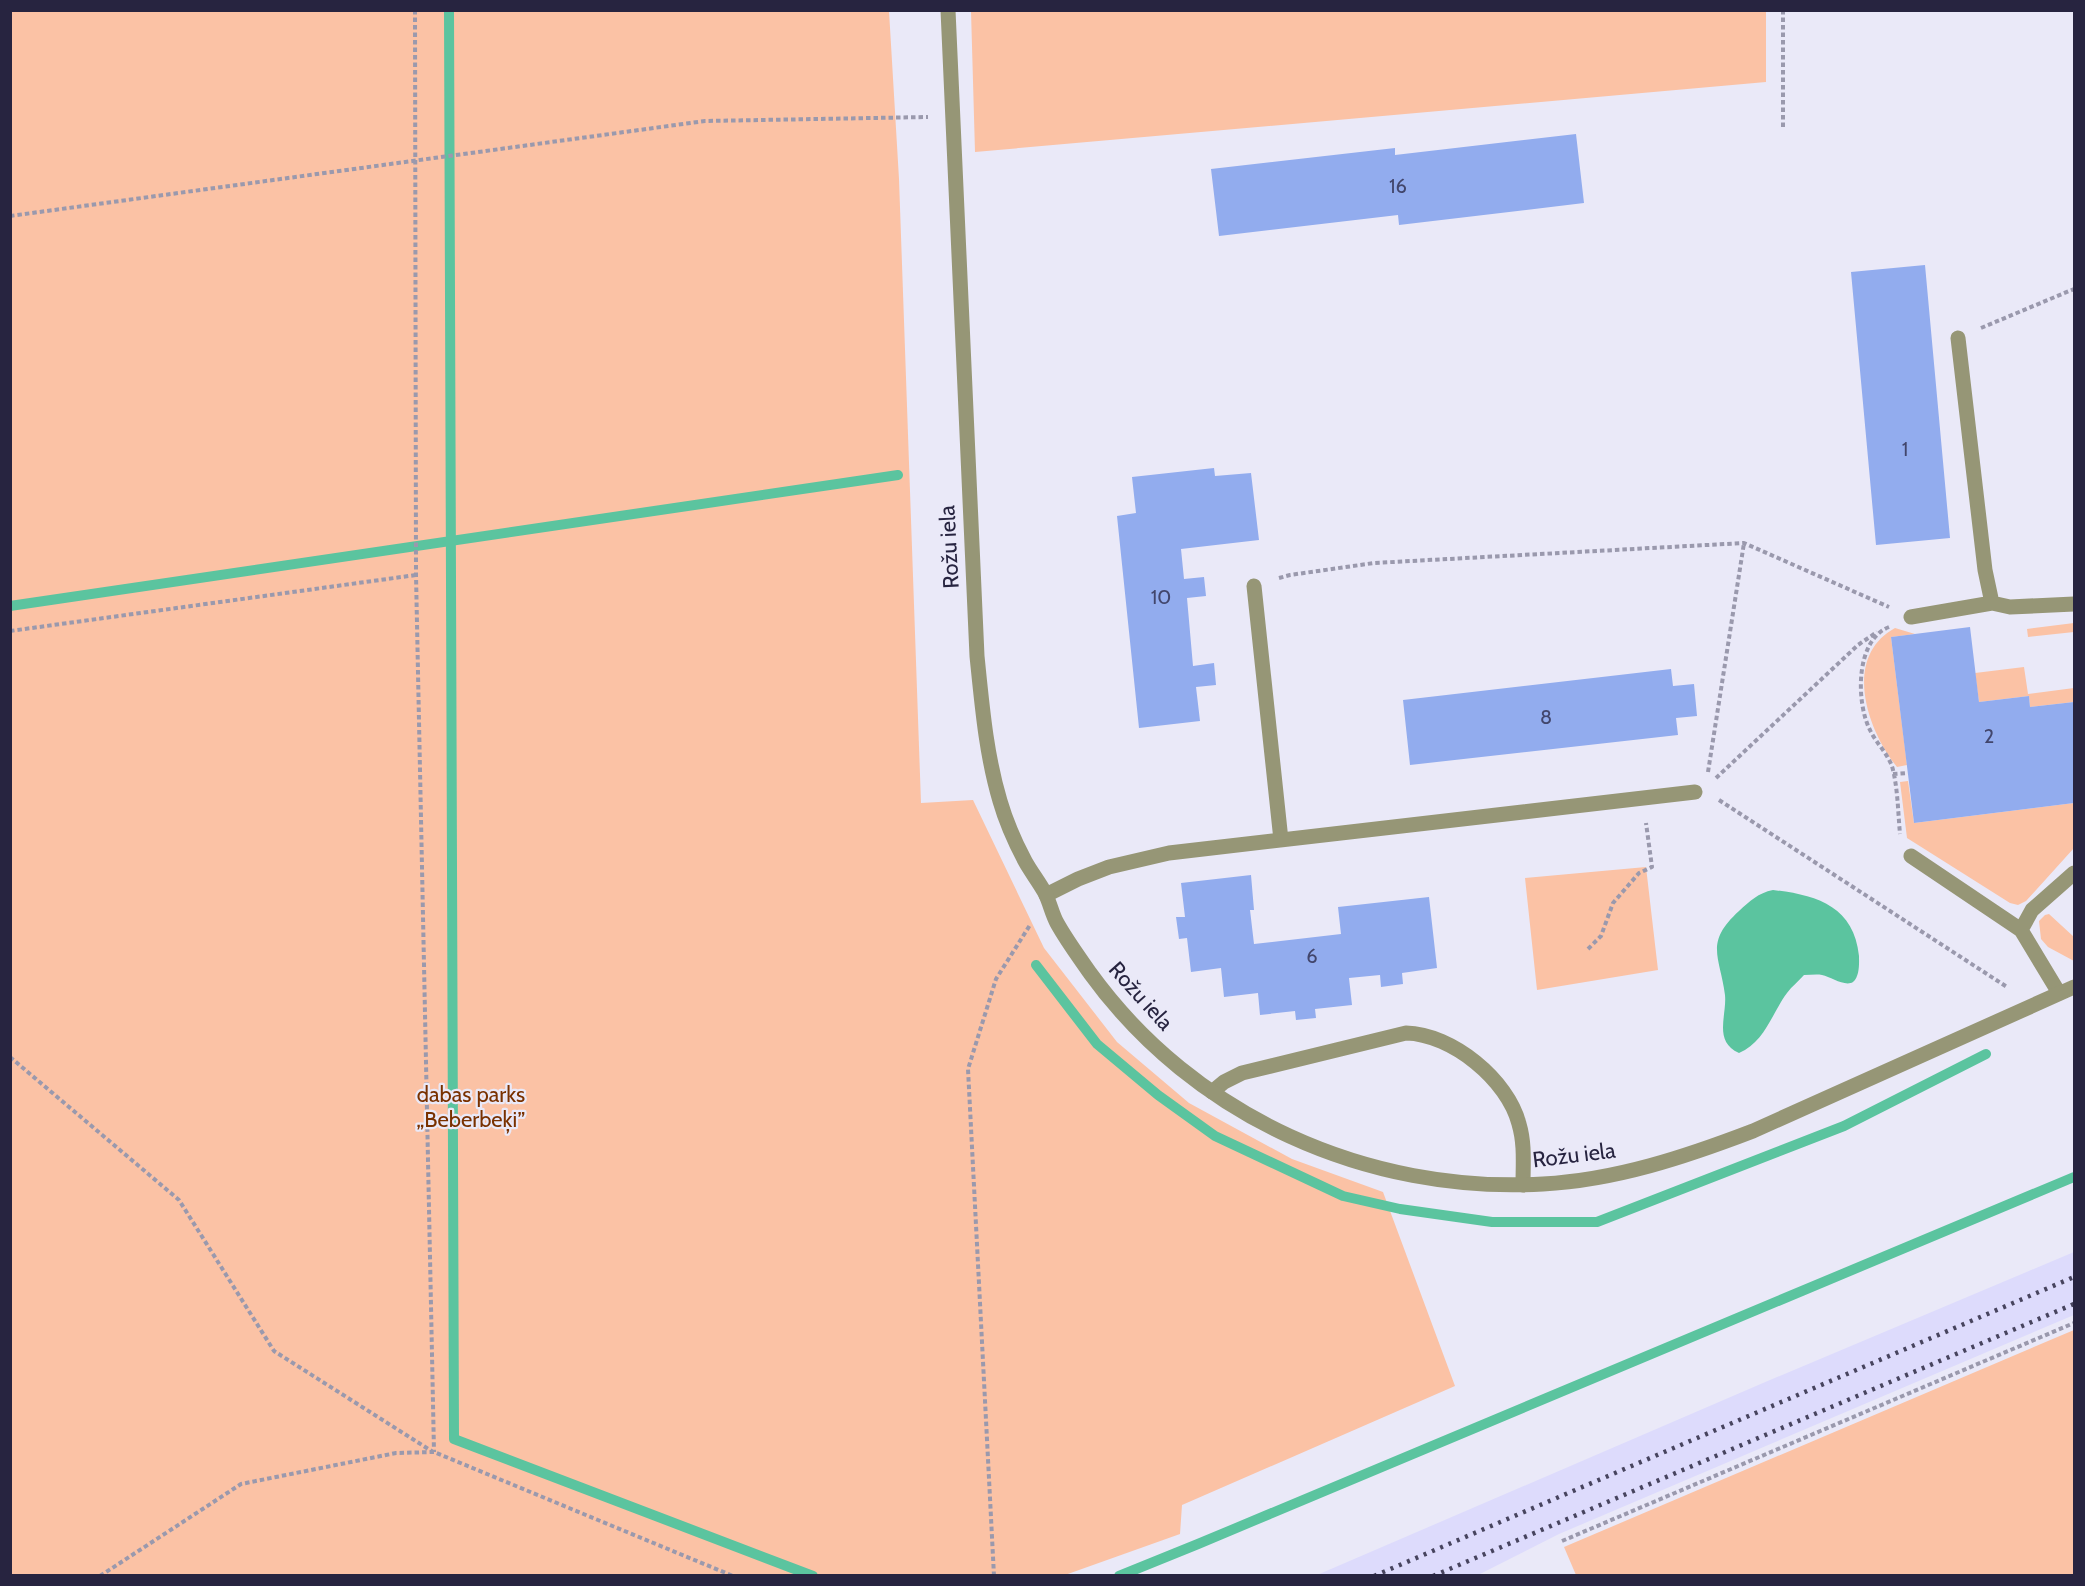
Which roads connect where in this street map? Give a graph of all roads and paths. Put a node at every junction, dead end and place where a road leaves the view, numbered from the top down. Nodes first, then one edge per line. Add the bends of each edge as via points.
1 (415, 10) edge
2 (948, 10) edge
3 (1783, 10) edge
4 (953, 117) junction
5 (1783, 130) dead end
6 (415, 161) junction
7 (10, 216) edge
8 (2074, 289) edge
9 (1958, 338) joint
10 (1744, 543) junction
11 (416, 575) junction
12 (1254, 586) joint
13 (1992, 603) junction
14 (2074, 604) edge
15 (1911, 617) junction
16 (1881, 630) junction
17 (10, 631) edge
18 (1908, 773) dead end
19 (1893, 774) junction
20 (1701, 788) junction
21 (1643, 798) junction
22 (1281, 840) junction
23 (1911, 856) joint
24 (2074, 873) edge
25 (1046, 895) junction
26 (2021, 930) junction
27 (1588, 949) dead end
28 (2074, 987) edge
29 (2059, 993) junction
30 (2037, 1004) junction
31 (10, 1057) edge
32 (1212, 1092) junction
33 (1523, 1185) junction
34 (2074, 1323) edge
35 (434, 1452) junction
36 (1562, 1541) dead end
37 (100, 1575) edge
38 (733, 1575) edge
39 (994, 1575) edge

1 - 6 path
2 - 4 street, Rožu iela
3 - 5 path
4 - 6 path via 705,121
4 - 25 street, Rožu iela via 982,716 992,770 1012,836
6 - 7 path
6 - 11 path
8 - 9 path
9 - 13 street
10 - 12 path via 1374,563 1290,575
10 - 15 path
10 - 20 path
11 - 17 path
11 - 35 path
12 - 22 street
13 - 14 street via 2040,608
13 - 15 street
15 - 16 path
16 - 19 path via 1867,648 1860,688 1869,729
16 - 20 path via 1858,645
18 - 19 path
19 - 23 path via 1901,842
20 - 21 street
20 - 30 path
21 - 22 street
21 - 27 path via 1652,867 1639,873 1613,903 1601,936
22 - 25 street via 1169,853 1110,867
23 - 26 street
24 - 26 street via 2032,910
25 - 32 street, Rožu iela via 1067,939 1118,1008 1171,1060
25 - 39 path via 996,979 968,1069
26 - 29 street
28 - 29 street, Rožu iela
29 - 30 street, Rožu iela
30 - 33 street, Rožu iela via 1702,1151 1592,1179
31 - 35 path via 179,1200 274,1351
32 - 33 street, Rožu iela via 1295,1140 1356,1163 1420,1178
32 - 33 street via 1242,1073 1406,1033 1430,1036 1476,1063 1494,1079 1511,1103 1524,1149
34 - 36 path
35 - 37 path via 396,1453 241,1484
35 - 38 path

